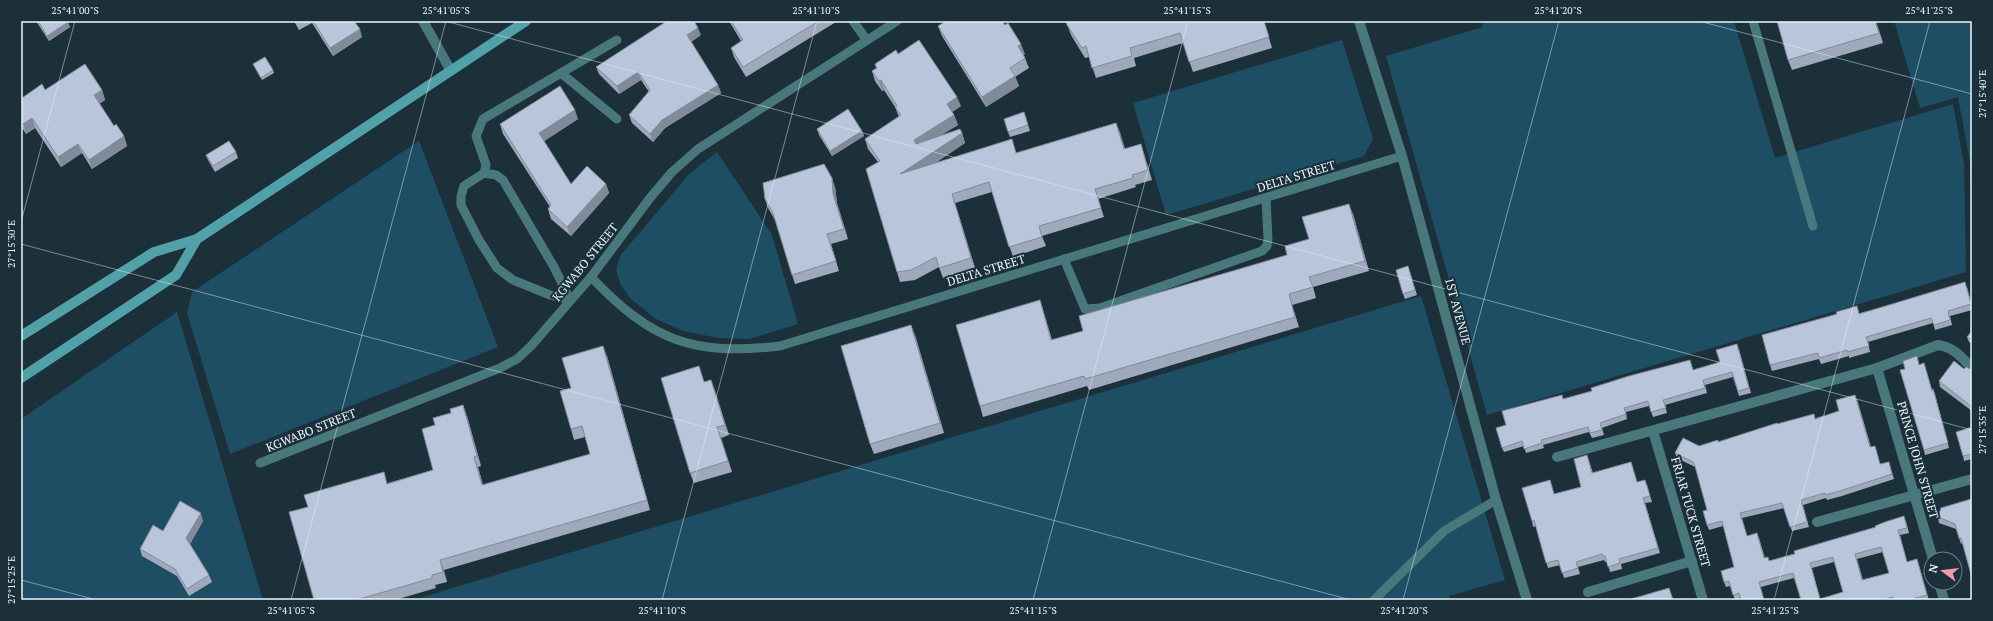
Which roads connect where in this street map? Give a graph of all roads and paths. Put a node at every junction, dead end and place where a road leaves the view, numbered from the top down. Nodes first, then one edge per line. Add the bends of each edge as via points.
1 (423, 21) edge
2 (526, 21) edge
3 (854, 21) edge
4 (897, 21) edge
5 (1753, 21) edge
6 (1361, 24) edge
7 (866, 39) junction
8 (617, 40) dead end
9 (451, 70) junction
10 (561, 73) junction
11 (617, 119) dead end
12 (1402, 156) junction
13 (484, 173) junction
14 (1266, 198) junction
15 (1812, 226) dead end
16 (196, 239) junction
17 (1064, 259) junction
18 (591, 277) junction
19 (570, 300) junction
20 (21, 336) edge
21 (1877, 368) junction
22 (1972, 368) edge
23 (21, 378) edge
24 (1653, 431) junction
25 (1557, 457) dead end
26 (260, 463) dead end
27 (1972, 479) edge
28 (1915, 494) junction
29 (1496, 500) junction
30 (1817, 522) dead end
31 (1931, 551) edge
32 (1692, 561) junction
33 (1588, 592) dead end
34 (1374, 600) edge
35 (1527, 600) edge
36 (1703, 600) edge

1 - 9 street
2 - 9 main road
3 - 7 lane
4 - 7 lane, KGWABO STREET
5 - 15 lane
6 - 12 street, 1ST AVENUE
7 - 18 lane, KGWABO STREET via 698,148 654,193
8 - 10 lane
9 - 16 main road
10 - 11 lane
10 - 13 lane via 483,119 476,136 486,165
12 - 14 lane, DELTA STREET
12 - 29 street, 1ST AVENUE
13 - 19 lane via 496,175 503,180
13 - 19 lane via 464,186 461,205 497,268 513,280
14 - 17 lane, DELTA STREET
14 - 17 lane via 1268,239 1267,246 1262,251 1100,308 1085,310
16 - 20 main road via 154,252
16 - 23 main road via 176,275
17 - 18 lane, DELTA STREET via 780,346 751,349 712,349 679,342 625,311
18 - 19 lane, KGWABO STREET
19 - 26 lane, KGWABO STREET via 517,360
21 - 22 street via 1938,346 1948,346
21 - 24 street
21 - 28 street, PRINCE JOHN STREET
24 - 25 street
24 - 32 street, FRIAR TUCK STREET
27 - 28 street
28 - 30 street
28 - 31 street, PRINCE JOHN STREET
29 - 34 lane via 1458,521 1444,532
29 - 35 street, 1ST AVENUE
32 - 33 street
32 - 36 street, FRIAR TUCK STREET

